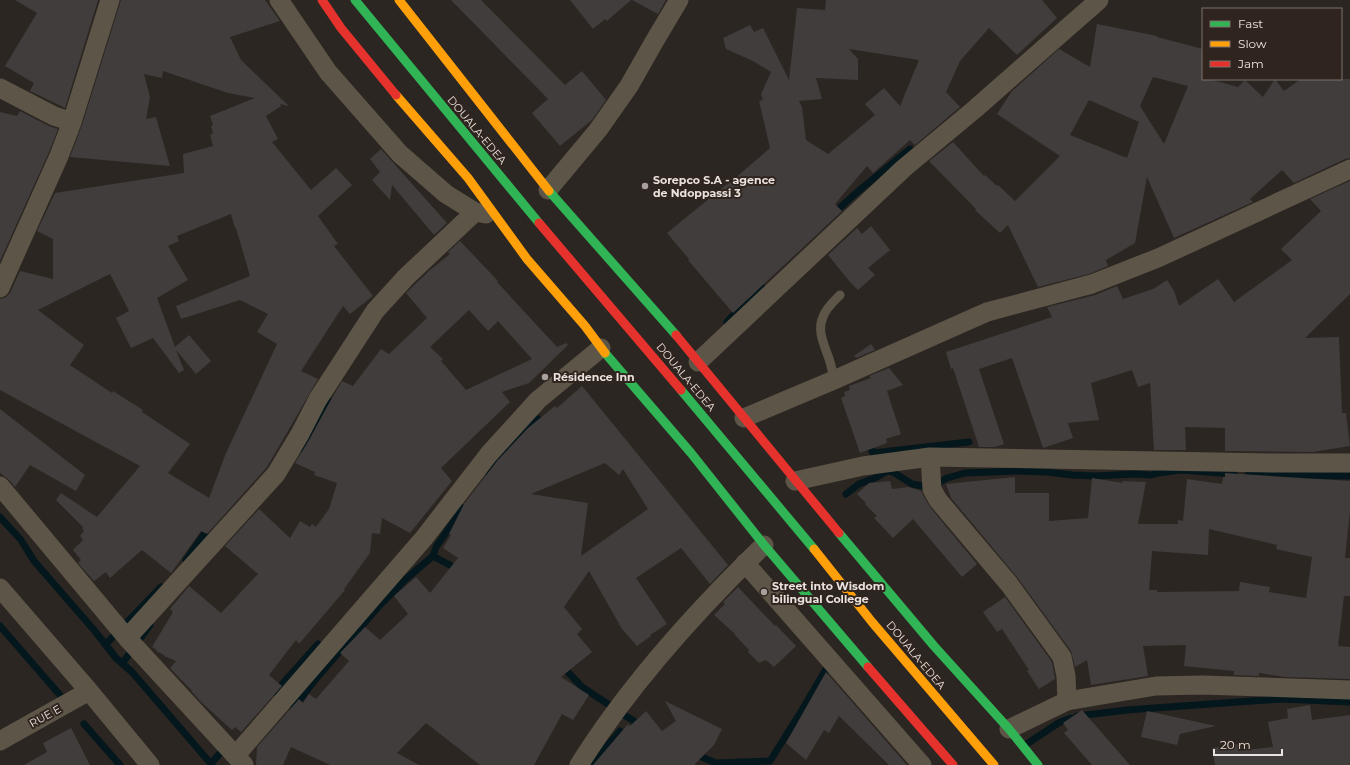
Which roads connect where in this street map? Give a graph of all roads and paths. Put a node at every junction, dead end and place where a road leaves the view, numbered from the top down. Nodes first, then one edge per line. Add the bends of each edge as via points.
1 (110, 0) edge
2 (279, 0) edge
3 (322, 0) edge
4 (399, 0) edge
5 (679, 0) edge
6 (1099, 0) edge
7 (355, 2) edge
8 (0, 88) edge
9 (72, 122) junction
10 (1350, 169) edge
11 (548, 190) junction
12 (475, 212) junction
13 (497, 217) junction
14 (0, 288) edge
15 (840, 294) dead end
16 (601, 348) junction
17 (698, 362) junction
18 (834, 380) junction
19 (744, 418) junction
20 (930, 457) junction
21 (1350, 463) edge
22 (795, 481) junction
23 (0, 486) edge
24 (764, 545) junction
25 (746, 563) junction
26 (0, 588) edge
27 (126, 638) junction
28 (1350, 690) edge
29 (89, 691) junction
30 (1067, 702) junction
31 (1009, 729) junction
32 (0, 741) edge
33 (240, 760) edge
34 (150, 765) edge
35 (579, 765) edge
36 (922, 765) edge
37 (953, 765) edge
38 (994, 765) edge
39 (1038, 765) edge

1 - 9 street
2 - 12 street via 328,72 400,154 446,194
3 - 13 main road via 341,28 468,178
4 - 11 main road
5 - 11 street via 629,86 598,130
6 - 17 street via 904,168
7 - 38 main road, DOUALA-EDEA
8 - 9 street via 54,116
9 - 14 street
10 - 18 street via 1158,258 1092,284 987,312
11 - 17 main road
12 - 13 street
12 - 27 street via 406,277 375,311 318,399 276,474
13 - 16 main road via 527,259
15 - 18 lane via 822,317 820,330
16 - 24 main road via 691,453
16 - 33 street via 538,400 489,454 424,538
17 - 19 main road
18 - 19 street
19 - 22 main road
20 - 21 street
20 - 22 street via 863,466
20 - 30 street via 932,488 938,500 1009,584 1062,657
22 - 31 main road via 934,646
23 - 27 street
24 - 25 street
24 - 37 main road
25 - 35 street via 630,690 596,736
25 - 36 street
26 - 29 street
27 - 33 street
28 - 30 street via 1156,686
29 - 32 street, RUE E
29 - 34 street
30 - 31 street
31 - 39 main road

